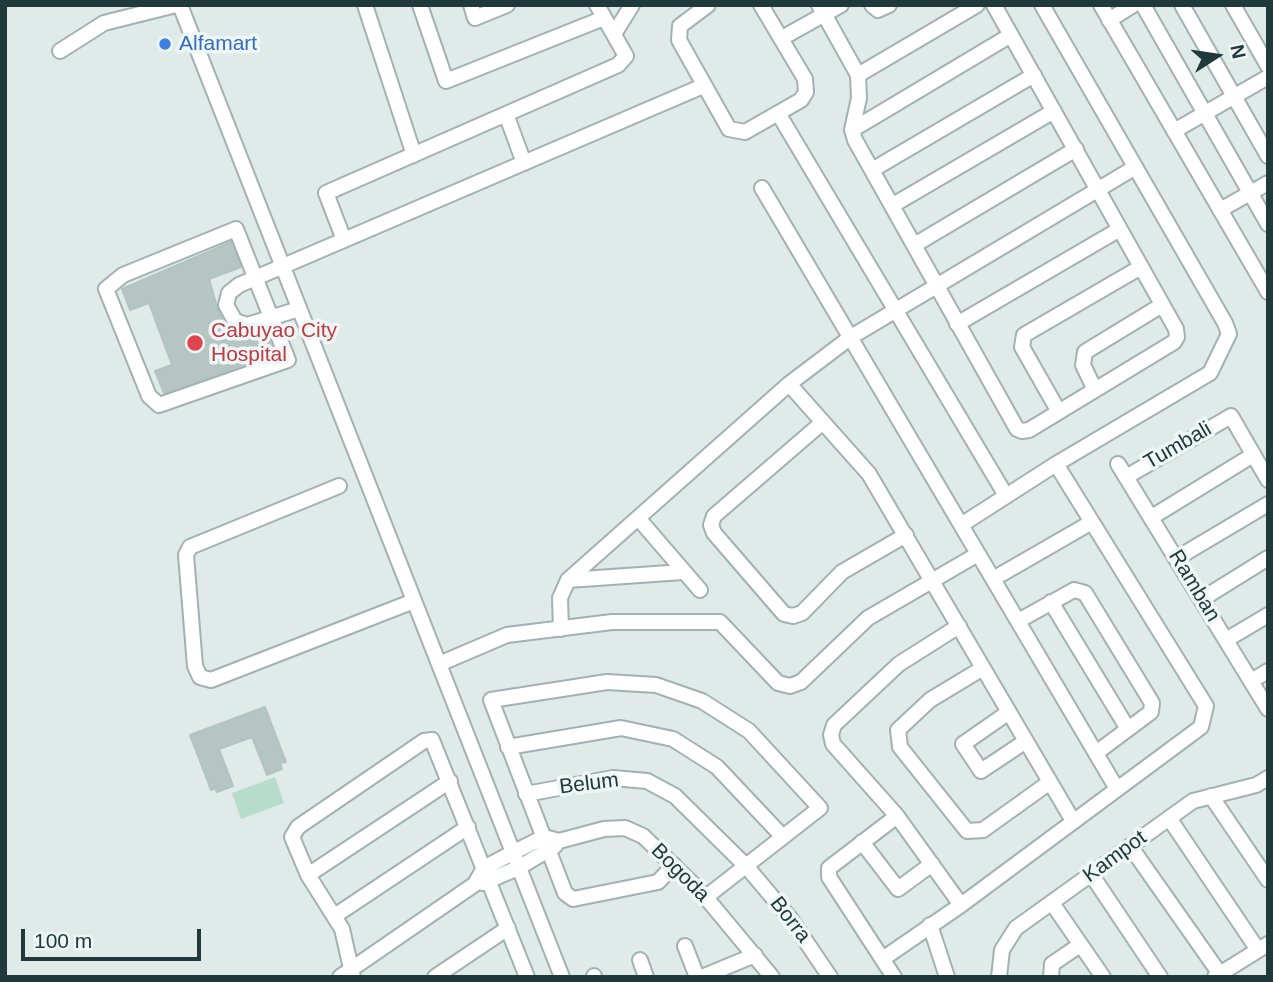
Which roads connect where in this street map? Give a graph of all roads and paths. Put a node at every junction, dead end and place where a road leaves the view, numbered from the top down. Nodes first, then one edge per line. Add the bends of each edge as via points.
1 (178, 5) edge
2 (419, 5) edge
3 (471, 5) edge
4 (507, 5) edge
5 (632, 5) edge
6 (708, 5) edge
7 (761, 5) edge
8 (841, 5) edge
9 (872, 5) edge
10 (889, 5) edge
11 (977, 5) edge
12 (994, 5) edge
13 (1042, 5) edge
14 (1101, 5) edge
15 (1133, 5) edge
16 (1143, 5) edge
17 (1182, 5) edge
18 (1233, 5) edge
19 (371, 7) edge
20 (822, 10) edge
21 (601, 11) edge
22 (1109, 19) junction
23 (614, 34) junction
24 (1011, 34) junction
25 (782, 38) junction
26 (60, 51) dead end
27 (1268, 66) edge
28 (858, 75) junction
29 (1034, 75) junction
30 (1268, 77) edge
31 (703, 86) junction
32 (1234, 97) junction
33 (1054, 111) junction
34 (778, 113) junction
35 (1205, 113) junction
36 (506, 114) junction
37 (852, 130) junction
38 (1174, 131) junction
39 (1076, 149) junction
40 (414, 155) junction
41 (1268, 156) edge
42 (524, 163) junction
43 (1134, 168) junction
44 (872, 170) junction
45 (1268, 183) edge
46 (762, 188) dead end
47 (1098, 190) junction
48 (1250, 193) junction
49 (893, 205) junction
50 (1220, 210) junction
51 (1268, 223) edge
52 (1120, 229) junction
53 (344, 240) junction
54 (916, 244) junction
55 (284, 266) junction
56 (1141, 267) junction
57 (255, 278) junction
58 (936, 287) junction
59 (1268, 292) edge
60 (1162, 305) junction
61 (299, 309) junction
62 (894, 311) junction
63 (271, 318) junction
64 (957, 324) junction
65 (851, 337) junction
66 (789, 384) junction
67 (1096, 390) junction
68 (1059, 412) junction
69 (824, 422) junction
70 (1253, 455) junction
71 (1056, 464) junction
72 (1118, 464) dead end
73 (1126, 477) junction
74 (1268, 481) edge
75 (339, 486) dead end
76 (1005, 494) junction
77 (1268, 504) edge
78 (1152, 517) junction
79 (638, 519) junction
80 (1092, 522) junction
81 (961, 525) junction
82 (906, 535) junction
83 (978, 554) junction
84 (1177, 558) junction
85 (1268, 558) edge
86 (683, 572) junction
87 (932, 579) junction
88 (993, 579) junction
89 (568, 580) junction
90 (700, 590) dead end
91 (1202, 599) junction
92 (414, 601) junction
93 (1051, 601) junction
94 (1268, 615) edge
95 (1018, 621) junction
96 (959, 626) junction
97 (561, 629) junction
98 (1226, 640) junction
99 (439, 664) junction
100 (983, 667) junction
101 (1268, 671) edge
102 (1251, 681) junction
103 (1268, 709) edge
104 (1009, 712) junction
105 (1128, 729) junction
106 (1026, 741) junction
107 (508, 747) junction
108 (1096, 753) junction
109 (1268, 778) edge
110 (450, 781) junction
111 (1050, 782) junction
112 (1117, 789) junction
113 (526, 794) junction
114 (1211, 796) junction
115 (897, 816) junction
116 (1169, 818) junction
117 (1073, 821) junction
118 (468, 827) junction
119 (544, 837) junction
120 (783, 837) junction
121 (862, 842) junction
122 (555, 846) junction
123 (1130, 846) junction
124 (512, 853) junction
125 (932, 864) junction
126 (674, 865) junction
127 (746, 866) junction
128 (484, 868) junction
129 (518, 868) junction
130 (1091, 874) junction
131 (308, 875) junction
132 (1268, 880) edge
133 (490, 882) junction
134 (475, 884) junction
135 (706, 897) junction
136 (1052, 903) junction
137 (961, 905) junction
138 (336, 915) junction
139 (930, 925) junction
140 (508, 928) junction
141 (1080, 945) junction
142 (685, 946) dead end
143 (1263, 947) edge
144 (755, 955) junction
145 (884, 958) junction
146 (640, 960) dead end
147 (348, 974) edge
148 (522, 974) edge
149 (1218, 975) edge
150 (435, 977) edge
151 (562, 977) edge
152 (646, 977) edge
153 (700, 977) edge
154 (772, 977) edge
155 (830, 977) edge
156 (894, 977) edge
157 (947, 977) edge
158 (999, 977) edge
159 (1051, 977) edge
160 (1102, 977) edge
161 (1160, 977) edge

1 - 26 street via 104,23
1 - 55 street
2 - 21 street via 446,81
3 - 4 street via 475,18
5 - 23 street
6 - 31 street via 680,26 679,40
7 - 25 street
8 - 20 street
9 - 10 street via 878,10
11 - 28 street
12 - 24 street
13 - 43 street
14 - 22 street
15 - 22 street
16 - 35 street
17 - 32 street
18 - 27 street
19 - 40 street
20 - 25 street
20 - 28 street
21 - 23 street
22 - 38 street
23 - 36 street via 626,56 618,65
24 - 29 street
24 - 37 street
25 - 34 street via 806,92
28 - 37 street
29 - 33 street
29 - 44 street
30 - 32 street
31 - 34 street via 730,129 745,132
31 - 42 street
32 - 35 street
32 - 41 street
33 - 39 street
33 - 49 street
34 - 62 street
35 - 38 street
35 - 48 street
36 - 40 street
36 - 42 street
37 - 44 street
38 - 50 street
39 - 47 street
39 - 54 street
40 - 53 street via 327,193
42 - 53 street
43 - 47 street
43 - 71 street via 1229,334 1210,373
44 - 49 street
45 - 48 street
46 - 65 street
47 - 52 street
47 - 58 street
48 - 50 street
48 - 51 street
49 - 54 street
50 - 59 street
52 - 56 street
52 - 64 street
53 - 55 street
54 - 58 street
55 - 57 street
55 - 61 street
56 - 60 street
56 - 68 street via 1024,335 1022,347
57 - 63 street
57 - 63 street via 229,293 227,311 241,324
57 - 63 street via 236,229 123,275 106,289 149,397 159,405 288,360
58 - 62 street
58 - 64 street
60 - 67 street via 1085,352 1083,365
60 - 67 street via 1176,329 1174,342
61 - 63 street
61 - 92 street
62 - 65 street
62 - 76 street
64 - 68 street via 1017,429 1029,430
65 - 66 street
65 - 81 street
66 - 69 street
66 - 79 street
67 - 68 street
69 - 82 street via 869,474
69 - 82 street via 715,516 713,533 784,614 793,616 842,572
70 - 73 street, Tumbali via 1231,416
70 - 74 street
70 - 78 street
71 - 76 street
71 - 80 street
72 - 73 street, Ramban
73 - 78 street, Ramban
75 - 92 street via 190,547 187,569 195,666 200,677 211,680
76 - 81 street
77 - 84 street
78 - 84 street, Ramban
79 - 86 street
79 - 89 street
80 - 88 street
80 - 112 street via 1206,706 1201,727
81 - 83 street
82 - 87 street
83 - 87 street
83 - 88 street
84 - 91 street, Ramban
85 - 91 street
86 - 89 street
86 - 90 street
87 - 96 street
87 - 97 street via 868,618 801,682 790,686 778,683 720,622 612,622
88 - 95 street
89 - 97 street via 560,598
91 - 98 street, Ramban
92 - 99 street
93 - 95 street
93 - 105 street
93 - 105 street via 1074,590 1086,593 1152,703 1151,712
94 - 98 street
95 - 108 street
96 - 100 street
96 - 115 street via 899,664 834,725 833,744
97 - 99 street via 507,635
98 - 102 street, Ramban
99 - 124 street
100 - 104 street
100 - 111 street via 930,700 898,730 900,747 967,831 983,830
101 - 102 street
102 - 103 street, Ramban
104 - 106 street
104 - 106 street via 963,744 981,771
105 - 108 street
106 - 111 street
107 - 113 street
107 - 120 street via 621,728 673,739 717,767
107 - 120 street via 491,700 607,682 656,685 702,701 749,731 820,808
108 - 112 street
109 - 114 street, Kampot
110 - 118 street
110 - 131 street
110 - 131 street via 435,743 424,741 298,827 293,846
111 - 117 street
112 - 117 street
113 - 119 street
113 - 127 street, Belum via 613,778 647,781 675,796
114 - 116 street, Kampot via 1193,801
114 - 132 street
115 - 121 street
115 - 125 street
116 - 123 street, Kampot
116 - 143 street
117 - 137 street
118 - 128 street
118 - 138 street
119 - 122 street, Bogoda
119 - 124 street
120 - 127 street
121 - 125 street via 898,889
121 - 145 street via 830,868 829,877
122 - 126 street, Bogoda via 604,829 625,828 643,836
122 - 126 street via 565,894 573,898 658,882
122 - 129 street, Bogoda
123 - 130 street, Kampot
123 - 149 street
124 - 128 street
124 - 129 street
125 - 137 street
126 - 135 street, Bogoda
127 - 135 street
127 - 155 street, Borra via 790,918
128 - 133 street
128 - 134 street
129 - 133 street, Bogoda
129 - 151 street
130 - 136 street, Kampot
130 - 161 street
131 - 138 street
133 - 134 street, Bogoda
133 - 140 street
134 - 147 street
135 - 144 street, Bogoda
136 - 141 street
136 - 158 street, Kampot via 1006,940
137 - 139 street
138 - 147 street
139 - 145 street
139 - 157 street
140 - 148 street
140 - 150 street
141 - 159 street via 1052,964
141 - 160 street
142 - 153 street
143 - 149 street
144 - 153 street
144 - 154 street, Bogoda
145 - 156 street
146 - 152 street

